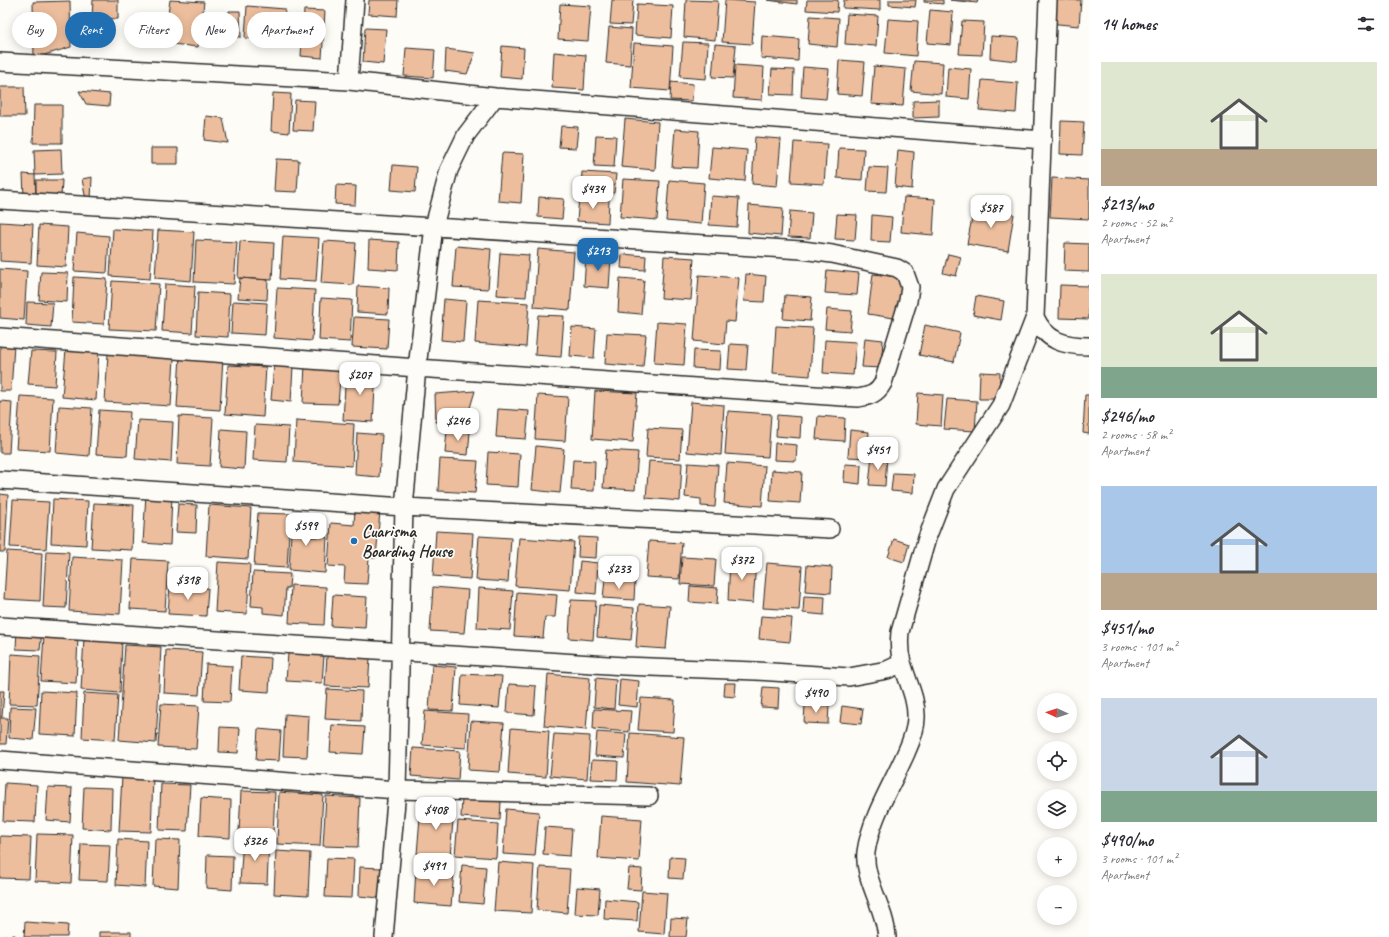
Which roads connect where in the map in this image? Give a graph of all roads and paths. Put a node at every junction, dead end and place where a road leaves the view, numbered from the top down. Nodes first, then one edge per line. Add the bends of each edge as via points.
1 (355, 0) edge
2 (1048, 0) edge
3 (0, 62) edge
4 (349, 81) junction
5 (495, 97) junction
6 (1043, 140) junction
7 (0, 200) edge
8 (434, 226) junction
9 (1035, 318) junction
10 (0, 336) edge
11 (1089, 346) edge
12 (417, 368) junction
13 (0, 480) edge
14 (404, 507) junction
15 (830, 529) dead end
16 (0, 626) edge
17 (401, 650) junction
18 (902, 663) junction
19 (0, 760) edge
20 (397, 790) junction
21 (649, 796) dead end
22 (384, 937) edge
23 (887, 937) edge

1 - 4 street
2 - 6 street
3 - 4 street
4 - 5 street
5 - 6 street
5 - 8 street via 466,134 449,170
6 - 9 street
7 - 8 street
8 - 12 street
8 - 12 street via 802,250 897,268 905,273 910,287 883,383 878,391 858,398
9 - 11 street via 1042,331 1051,339 1062,344
9 - 18 street via 1001,405 946,489 940,503 927,538 900,632
10 - 12 street
12 - 14 street
13 - 14 street
14 - 15 street
14 - 17 street
16 - 17 street
17 - 18 street via 624,666 849,677 888,670
17 - 20 street
18 - 23 street via 916,707 914,732 871,831 866,853 866,867 884,916
19 - 20 street
20 - 21 street
20 - 22 street

